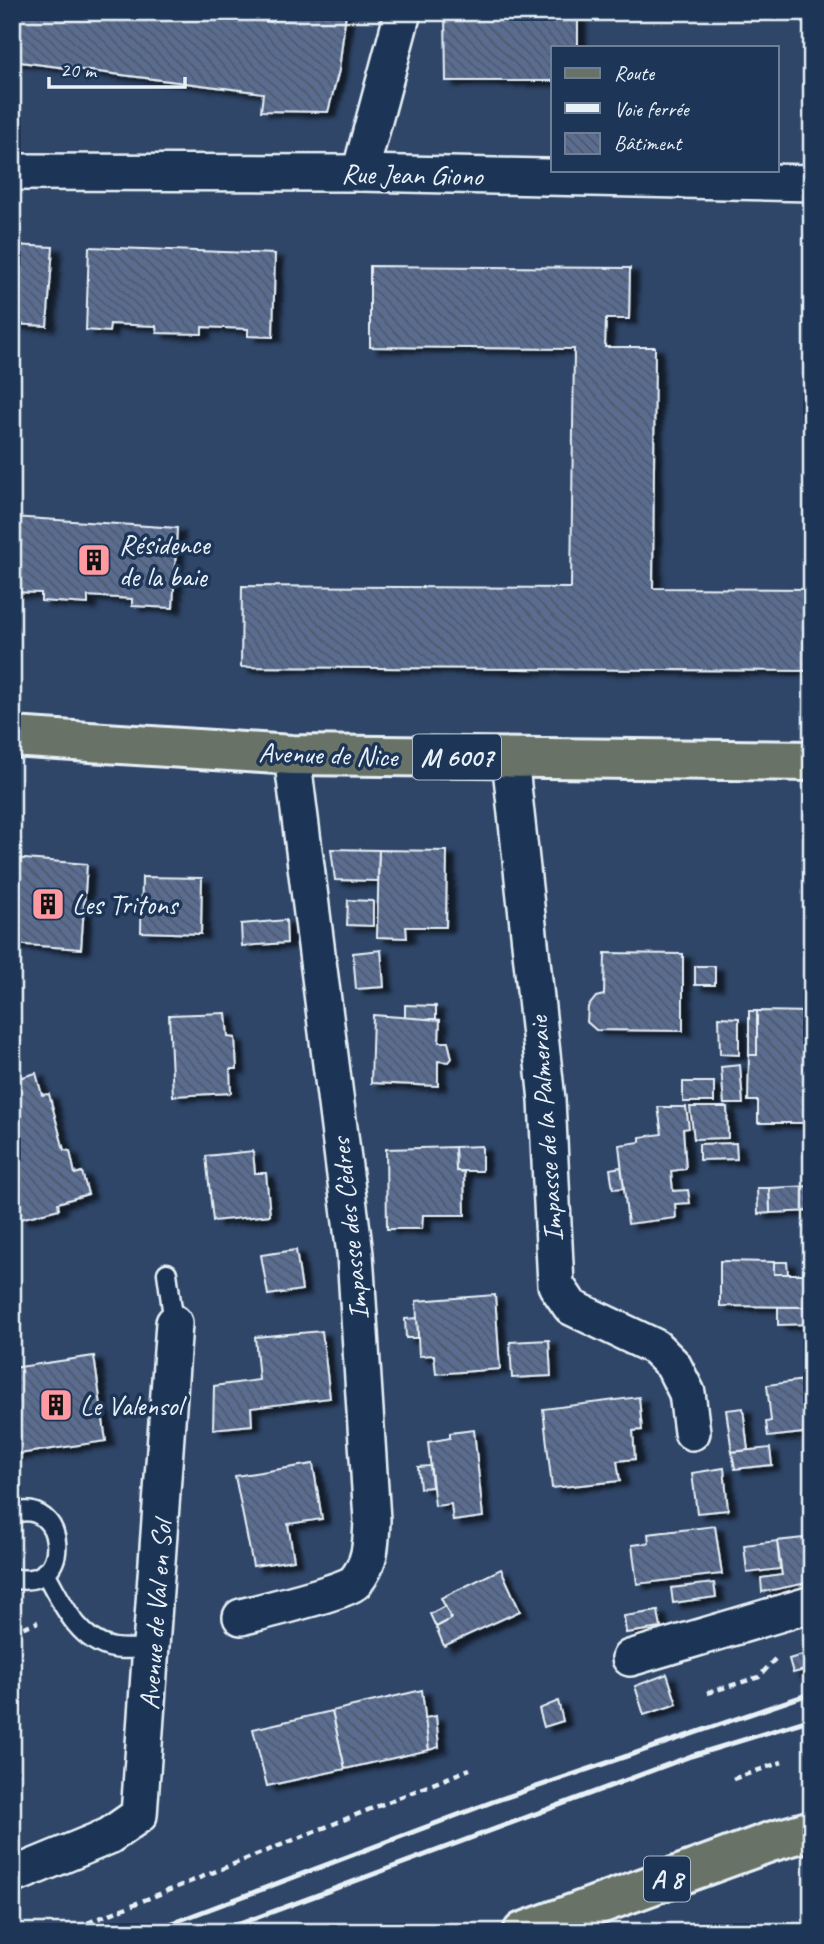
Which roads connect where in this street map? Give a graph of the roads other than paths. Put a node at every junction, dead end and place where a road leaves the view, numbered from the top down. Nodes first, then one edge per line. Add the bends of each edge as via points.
1 (403, 12) edge
2 (12, 172) edge
3 (360, 173) junction
4 (812, 183) edge
5 (12, 737) edge
6 (292, 755) junction
7 (510, 758) junction
8 (812, 761) edge
9 (167, 1273) dead end
10 (174, 1323) joint
11 (692, 1432) dead end
12 (12, 1514) edge
13 (45, 1572) junction
14 (12, 1578) edge
15 (812, 1604) edge
16 (241, 1617) dead end
17 (152, 1648) junction
18 (630, 1658) dead end
19 (812, 1830) edge
20 (12, 1876) edge
21 (523, 1932) edge

1 - 3 street
2 - 3 street, Rue Jean Giono
3 - 4 street, Rue Jean Giono
5 - 6 main road, Avenue de Nice / M 6007
6 - 7 main road, Avenue de Nice / M 6007
6 - 16 street, Impasse des Cèdres via 355,1254 371,1551 353,1585
7 - 8 main road, Avenue de Nice / M 6007
7 - 11 street, Impasse de la Palmeraie via 547,1100 556,1285 571,1307 655,1347 673,1365 687,1393
9 - 10 lane, Avenue de Val en Sol
10 - 17 street, Avenue de Val en Sol
12 - 13 lane via 40,1516 55,1534 56,1555
13 - 14 lane via 25,1580
13 - 17 lane via 67,1612 89,1636 114,1648
15 - 18 street
17 - 20 street, Avenue de Val en Sol via 139,1815 109,1836
19 - 21 main road, A 8

